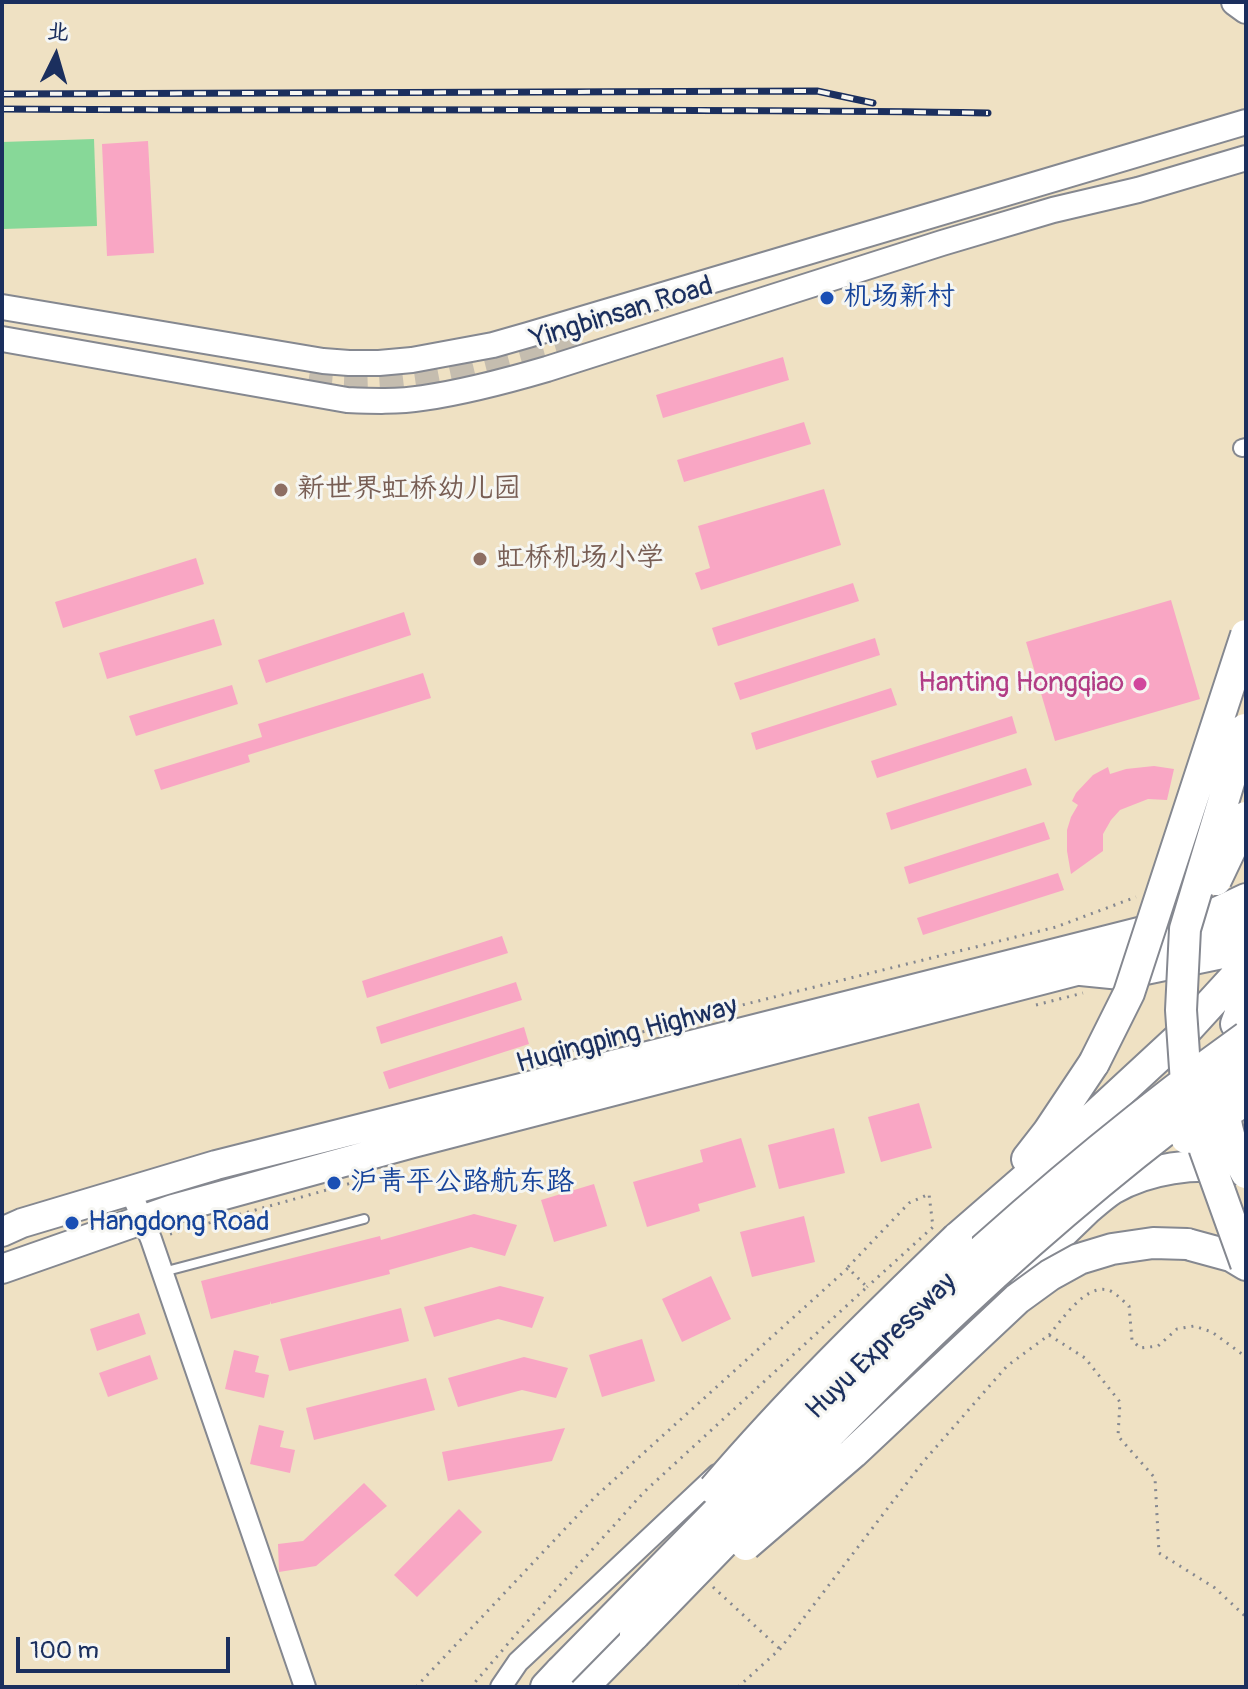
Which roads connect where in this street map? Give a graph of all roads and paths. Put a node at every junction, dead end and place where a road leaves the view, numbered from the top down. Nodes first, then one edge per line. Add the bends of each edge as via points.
1 (1235, 2) edge
2 (1246, 10) edge
3 (1246, 122) edge
4 (1246, 141) edge
5 (1246, 150) edge
6 (1246, 158) edge
7 (1136, 175) junction
8 (2, 307) edge
9 (597, 315) junction
10 (2, 322) edge
11 (2, 339) edge
12 (493, 345) junction
13 (590, 348) junction
14 (482, 388) junction
15 (1246, 635) edge
16 (1246, 725) edge
17 (1246, 817) edge
18 (1246, 884) edge
19 (1145, 894) dead end
20 (1246, 898) edge
21 (1168, 924) junction
22 (1244, 932) edge
23 (1246, 965) edge
24 (1088, 980) junction
25 (1246, 995) edge
26 (1035, 1005) dead end
27 (1181, 1010) junction
28 (1246, 1028) edge
29 (1246, 1037) edge
30 (533, 1062) dead end
31 (1246, 1070) edge
32 (1246, 1100) edge
33 (1246, 1171) edge
34 (365, 1180) dead end
35 (130, 1190) junction
36 (364, 1219) dead end
37 (1056, 1221) junction
38 (147, 1230) junction
39 (2, 1232) edge
40 (957, 1238) junction
41 (1246, 1265) edge
42 (848, 1268) junction
43 (2, 1269) edge
44 (162, 1272) junction
45 (867, 1287) junction
46 (1049, 1335) junction
47 (1246, 1357) edge
48 (782, 1472) junction
49 (688, 1564) junction
50 (1246, 1617) edge
51 (635, 1634) junction
52 (780, 1649) junction
53 (566, 1683) edge
54 (305, 1687) edge
55 (416, 1687) edge
56 (471, 1687) edge
57 (501, 1687) edge
58 (738, 1687) edge

1 - 2 main road
3 - 9 main road, Yingbinsan Road
4 - 7 main road
5 - 7 main road
6 - 13 main road, Yingbinsan Road
7 - 13 main road
8 - 12 main road, Yingbinsan Road via 323,361 412,360
9 - 12 main road, Yingbinsan Road
9 - 13 main road via 562,334 563,346 573,354
10 - 12 main road via 322,373 409,369
11 - 14 main road, Yingbinsan Road via 347,400 421,399
12 - 14 main road via 508,347 518,364 505,378
13 - 14 main road, Yingbinsan Road
15 - 40 highway, bridge via 1129,993 1094,1063 1048,1132
16 - 27 highway, bridge via 1185,929
17 - 27 highway, bridge via 1198,931
18 - 21 highway, Huqingping Highway
19 - 30 path, Huqingping Highway via 1056,927
20 - 21 highway, Huqingping Highway via 1214,913
21 - 35 highway, Huqingping Highway
22 - 24 highway
23 - 40 highway, bridge via 1180,1037
24 - 26 path
24 - 38 highway, Huqingping Highway via 413,1143 173,1209
25 - 33 highway, bridge via 1236,1024 1224,1114
25 - 57 street via 1023,1185 518,1662
27 - 41 highway, bridge via 1186,1083
28 - 48 street via 1212,1066 1008,1248
29 - 53 highway, Huyu Expressway, bridge via 1126,1128 944,1285 854,1372
31 - 37 highway, Huyu Expressway, bridge
32 - 37 highway, bridge
33 - 48 highway via 1217,1165 1179,1167 1112,1189 830,1452
34 - 38 path
35 - 38 street
35 - 39 highway, Huqingping Highway
36 - 44 lane
37 - 51 highway, Huyu Expressway, bridge via 873,1391
38 - 43 highway, Huqingping Highway
38 - 44 street
40 - 53 highway, bridge via 795,1398 677,1532
41 - 51 highway, bridge via 1187,1244 1153,1243 1079,1259 1050,1275 1017,1299 800,1499
42 - 45 path
42 - 45 path via 909,1203 929,1194 933,1227
42 - 55 path via 595,1497
44 - 54 street
45 - 56 path via 644,1492
46 - 47 path via 1082,1297 1110,1290 1129,1306 1132,1340 1140,1348 1158,1346 1177,1329 1194,1326 1212,1332
46 - 50 path via 1085,1358 1120,1402 1118,1436 1155,1478 1159,1553 1215,1588
46 - 52 path via 1007,1366 923,1462
48 - 49 street
49 - 52 path
49 - 53 street
51 - 53 highway, Huyu Expressway
52 - 58 path

